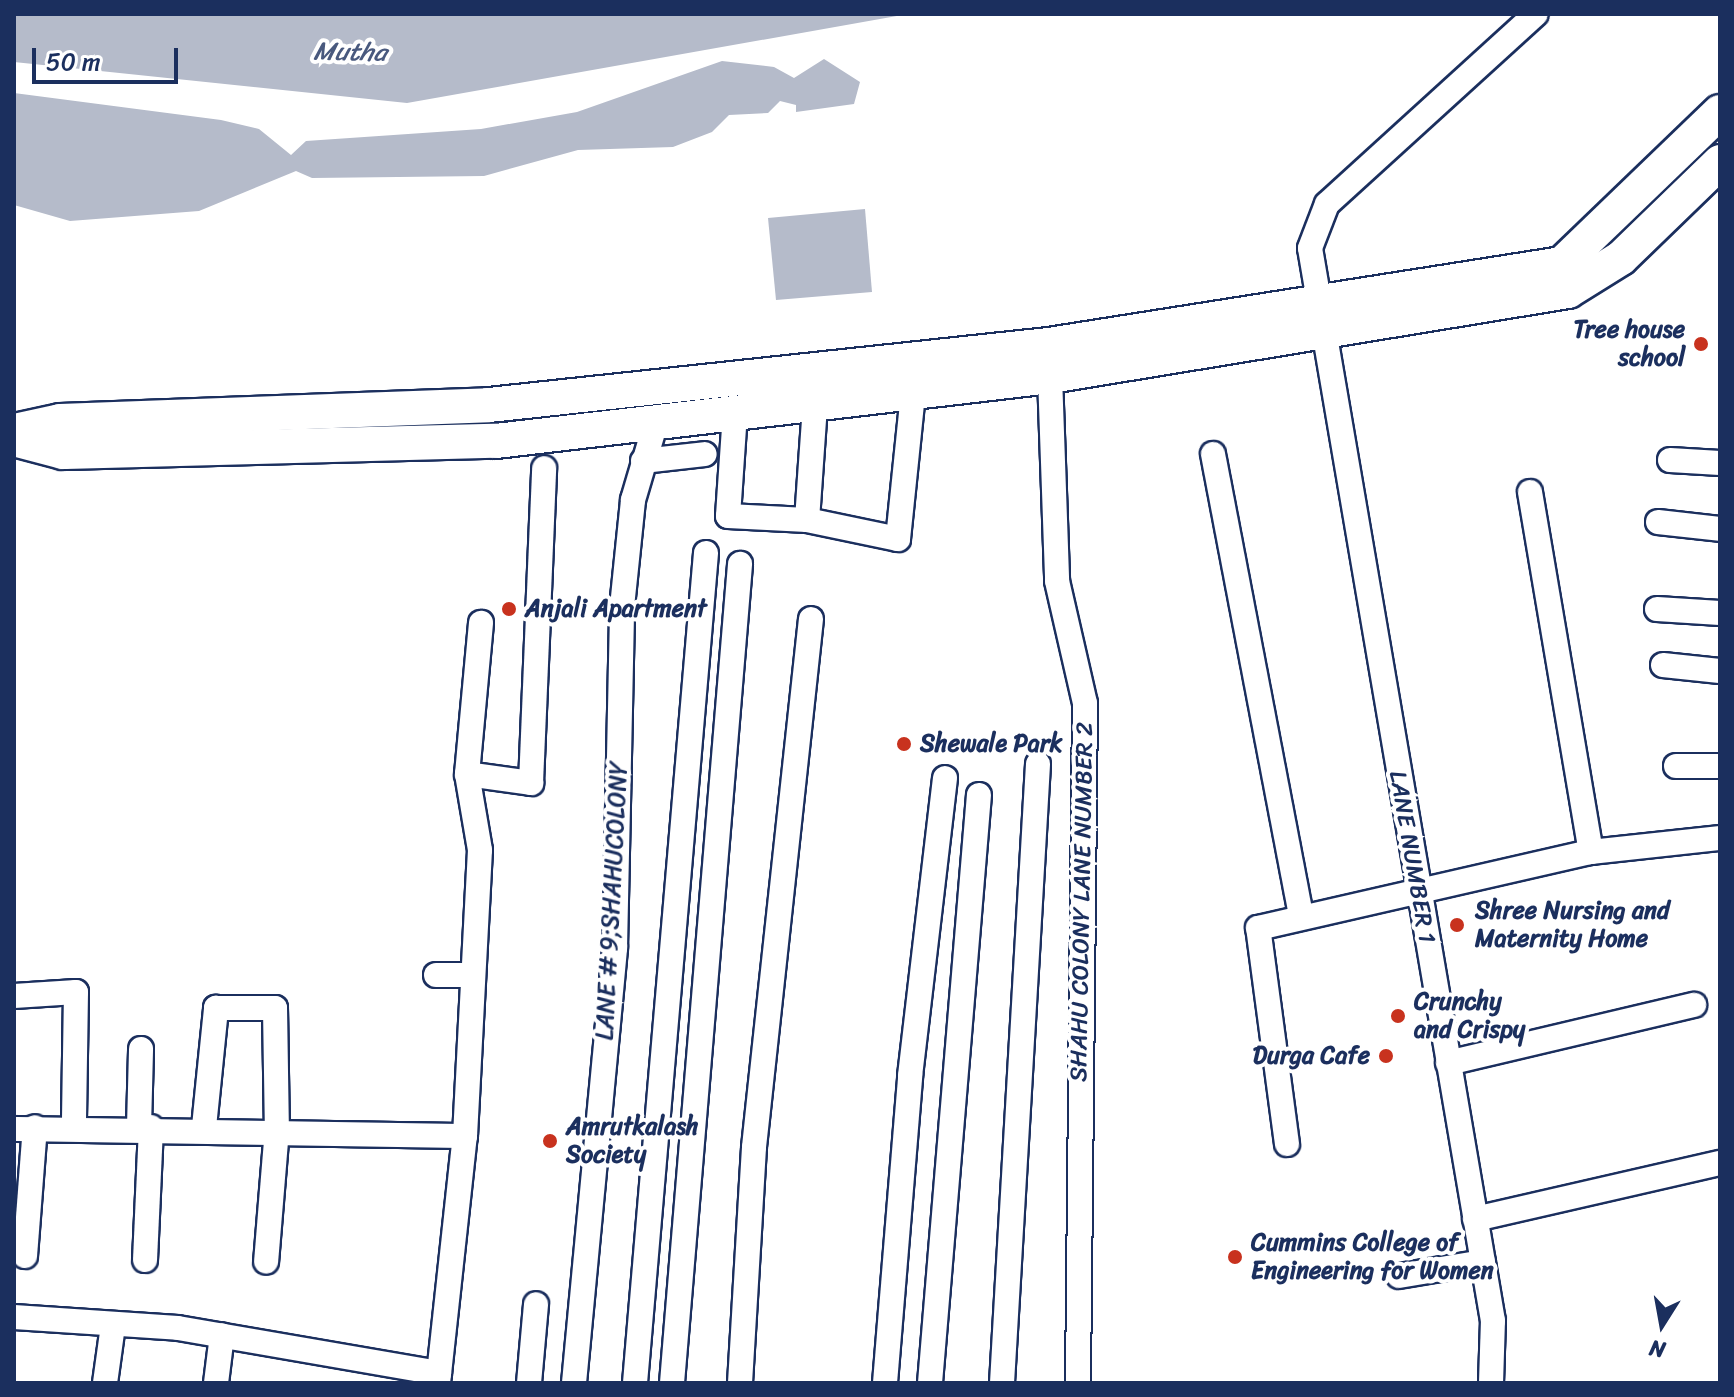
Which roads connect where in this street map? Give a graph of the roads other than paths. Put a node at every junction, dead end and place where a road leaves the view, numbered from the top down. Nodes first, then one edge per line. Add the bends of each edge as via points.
1 (1536, 14) edge
2 (1720, 112) edge
3 (1720, 162) edge
4 (1316, 318) junction
5 (1050, 376) junction
6 (913, 394) junction
7 (815, 407) junction
8 (735, 413) junction
9 (656, 422) junction
10 (14, 431) edge
11 (14, 439) edge
12 (705, 454) dead end
13 (1213, 454) dead end
14 (1670, 460) dead end
15 (643, 461) junction
16 (1720, 463) edge
17 (544, 468) dead end
18 (1530, 492) dead end
19 (807, 520) junction
20 (1658, 522) dead end
21 (1720, 529) edge
22 (706, 553) dead end
23 (740, 564) dead end
24 (1657, 609) dead end
25 (1720, 613) edge
26 (811, 619) dead end
27 (481, 623) dead end
28 (1663, 665) dead end
29 (1720, 671) edge
30 (1038, 764) dead end
31 (1676, 766) dead end
32 (1720, 766) edge
33 (467, 774) junction
34 (945, 778) dead end
35 (979, 795) dead end
36 (1720, 838) edge
37 (1591, 852) junction
38 (1418, 892) junction
39 (1301, 914) junction
40 (436, 975) dead end
41 (473, 975) junction
42 (14, 996) edge
43 (1694, 1005) dead end
44 (141, 1049) dead end
45 (1448, 1063) junction
46 (74, 1125) junction
47 (145, 1127) junction
48 (204, 1127) junction
49 (24, 1128) edge
50 (277, 1129) junction
51 (465, 1136) junction
52 (1287, 1144) dead end
53 (1720, 1163) edge
54 (1475, 1219) junction
55 (25, 1256) dead end
56 (145, 1260) dead end
57 (266, 1262) dead end
58 (1483, 1262) junction
59 (1399, 1276) dead end
60 (536, 1304) dead end
61 (14, 1317) edge
62 (113, 1325) junction
63 (222, 1335) junction
64 (439, 1378) edge
65 (105, 1383) edge
66 (216, 1383) edge
67 (529, 1383) edge
68 (574, 1383) edge
69 (635, 1383) edge
70 (672, 1383) edge
71 (740, 1383) edge
72 (885, 1383) edge
73 (930, 1383) edge
74 (1002, 1383) edge
75 (1078, 1383) edge
76 (1491, 1383) edge

1 - 4 street, LANE NUMBER 1 via 1319,213 1310,248
2 - 4 street via 1562,264
3 - 4 street via 1621,258 1568,291
4 - 5 street
4 - 10 street via 489,405 60,421
4 - 38 street, LANE NUMBER 1
5 - 6 street
5 - 75 street, SHAHU COLONY LANE NUMBER 2 via 1057,581 1085,703
6 - 7 street
6 - 19 street via 898,539
7 - 8 street
7 - 19 street
8 - 9 street
8 - 19 street via 728,516
9 - 11 street via 496,441 63,452
9 - 15 street, LANE # 9;SHAHUCOLONY
12 - 15 street
13 - 39 street
14 - 16 street
15 - 68 street, LANE # 9;SHAHUCOLONY via 622,607 615,948
17 - 33 street via 531,783
18 - 37 street
20 - 21 street
22 - 69 street
23 - 70 street
24 - 25 street
26 - 71 street via 754,1147
27 - 33 street
28 - 29 street
30 - 74 street
31 - 32 street
33 - 41 street via 480,850
34 - 72 street via 910,1076
35 - 73 street
36 - 37 street
37 - 38 street
38 - 39 street
38 - 45 street, LANE NUMBER 1
39 - 52 street via 1258,928
40 - 41 street
41 - 51 street
42 - 46 street via 76,992
43 - 45 street
44 - 47 street
45 - 54 street, LANE NUMBER 1
46 - 47 street
46 - 49 street
47 - 48 street
47 - 56 street
48 - 50 street
48 - 50 street via 216,1008 268,1005 279,1017
49 - 55 street
50 - 51 street
50 - 57 street
51 - 64 street
53 - 54 street
54 - 58 street, LANE NUMBER 1
58 - 59 street
58 - 76 street, LANE NUMBER 1 via 1493,1321
60 - 67 street
61 - 62 street
62 - 63 street
62 - 65 street
63 - 64 street
63 - 66 street

